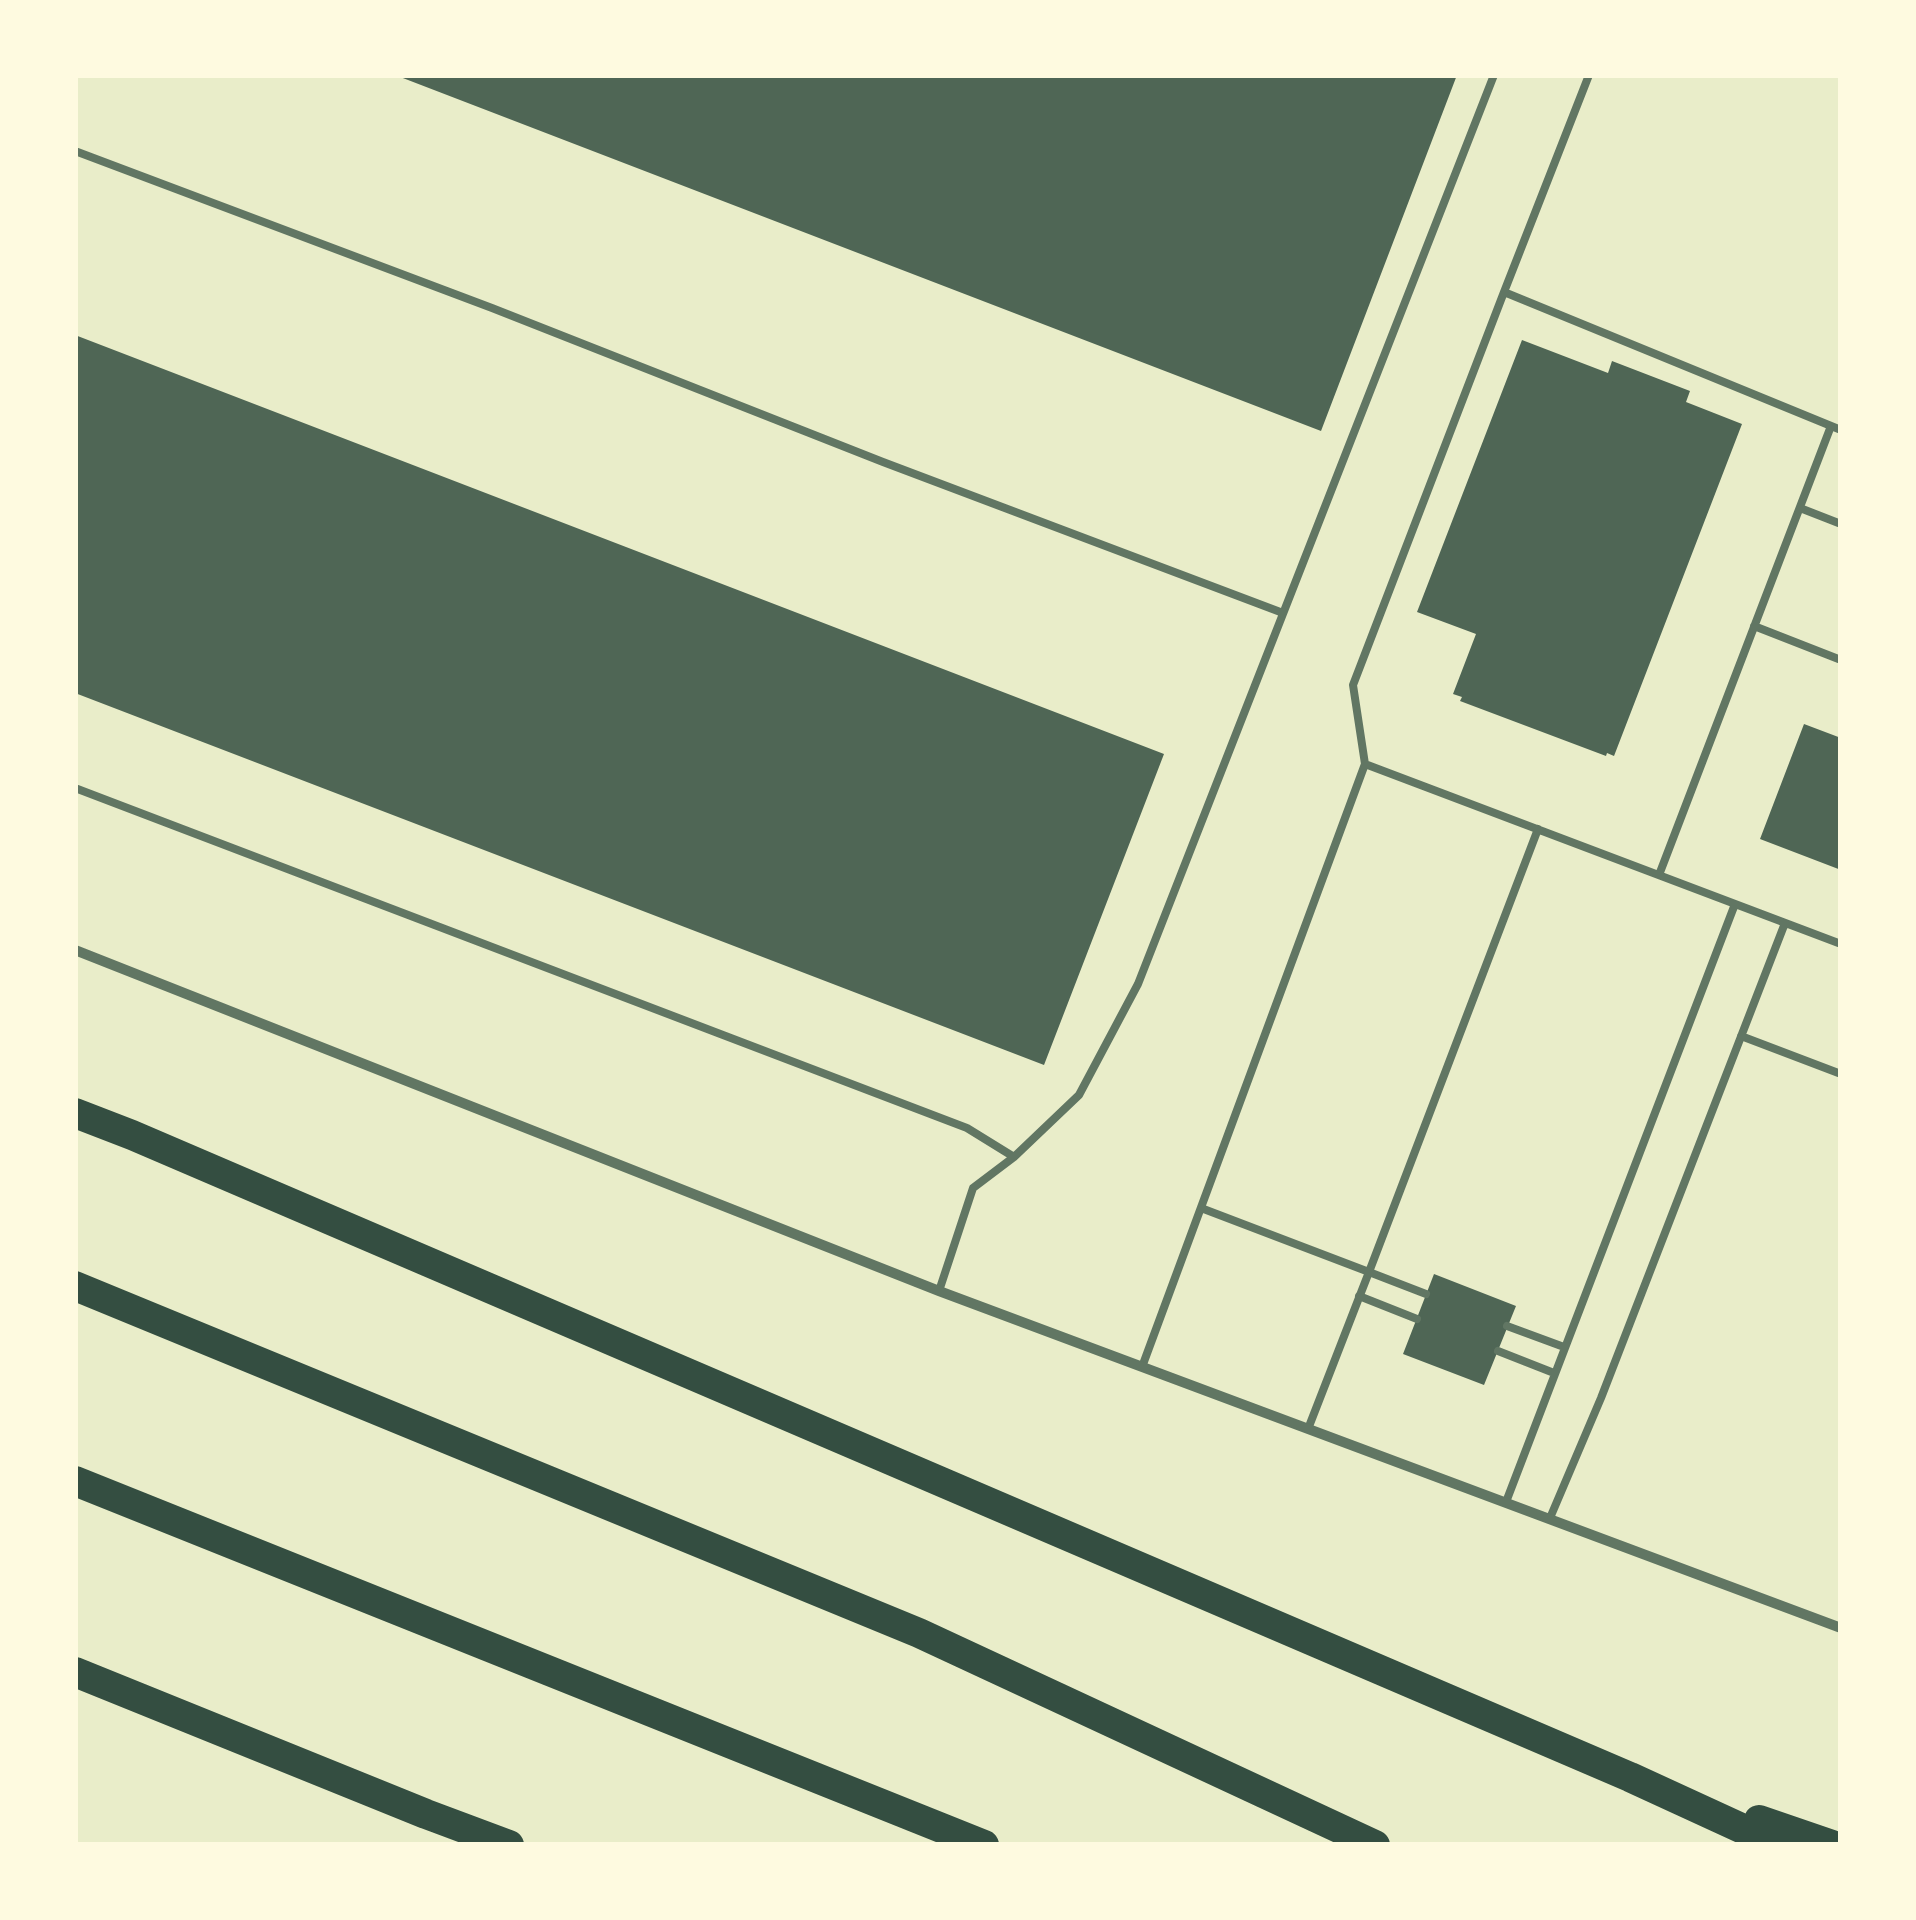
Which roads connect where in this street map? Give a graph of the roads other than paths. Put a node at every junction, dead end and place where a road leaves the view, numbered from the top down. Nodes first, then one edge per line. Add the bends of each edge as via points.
1 (1494, 75) edge
2 (1588, 75) edge
3 (75, 152) edge
4 (1504, 292) junction
5 (1831, 426) junction
6 (1841, 430) edge
7 (1800, 508) junction
8 (1841, 524) edge
9 (1283, 613) junction
10 (1754, 626) junction
11 (1841, 660) edge
12 (1365, 764) junction
13 (75, 788) edge
14 (1538, 829) junction
15 (1659, 875) junction
16 (1735, 904) junction
17 (1786, 923) junction
18 (1841, 944) edge
19 (75, 950) edge
20 (1741, 1036) junction
21 (1841, 1074) edge
22 (75, 1113) edge
23 (1014, 1157) junction
24 (1201, 1208) junction
25 (1369, 1272) junction
26 (75, 1286) edge
27 (939, 1290) junction
28 (1426, 1294) dead end
29 (1359, 1296) junction
30 (1416, 1319) dead end
31 (1508, 1326) dead end
32 (1564, 1347) junction
33 (1498, 1351) dead end
34 (1142, 1367) junction
35 (1554, 1373) junction
36 (1308, 1429) junction
37 (75, 1481) edge
38 (1506, 1502) junction
39 (1550, 1518) junction
40 (1841, 1628) edge
41 (75, 1672) edge
42 (1630, 1777) junction
43 (426, 1814) junction
44 (488, 1845) edge
45 (510, 1845) edge
46 (984, 1845) edge
47 (1374, 1845) edge
48 (1778, 1845) edge
49 (1832, 1845) edge

1 - 9 lane
2 - 4 lane
3 - 9 lane
4 - 5 lane
4 - 12 lane via 1353,685
5 - 6 lane
5 - 7 lane
7 - 8 lane
7 - 10 lane
9 - 23 lane via 1138,984 1079,1095
10 - 11 lane
10 - 15 lane
12 - 14 lane
12 - 24 lane
13 - 23 lane via 967,1128
14 - 15 lane
14 - 25 lane
15 - 16 lane
16 - 17 lane
16 - 32 lane
17 - 18 lane
17 - 20 lane
19 - 27 street
20 - 21 lane
20 - 39 lane
22 - 42 highway
23 - 27 lane via 973,1188
24 - 25 lane
24 - 34 lane
25 - 28 lane
25 - 29 lane
26 - 47 highway via 919,1633
27 - 34 street
29 - 30 lane
29 - 36 lane
31 - 32 lane
32 - 35 lane
33 - 35 lane
34 - 36 street
35 - 38 lane
36 - 38 street
37 - 46 highway
38 - 39 street
39 - 40 street
41 - 43 highway
42 - 48 highway
42 - 49 highway
43 - 44 highway
43 - 45 highway

